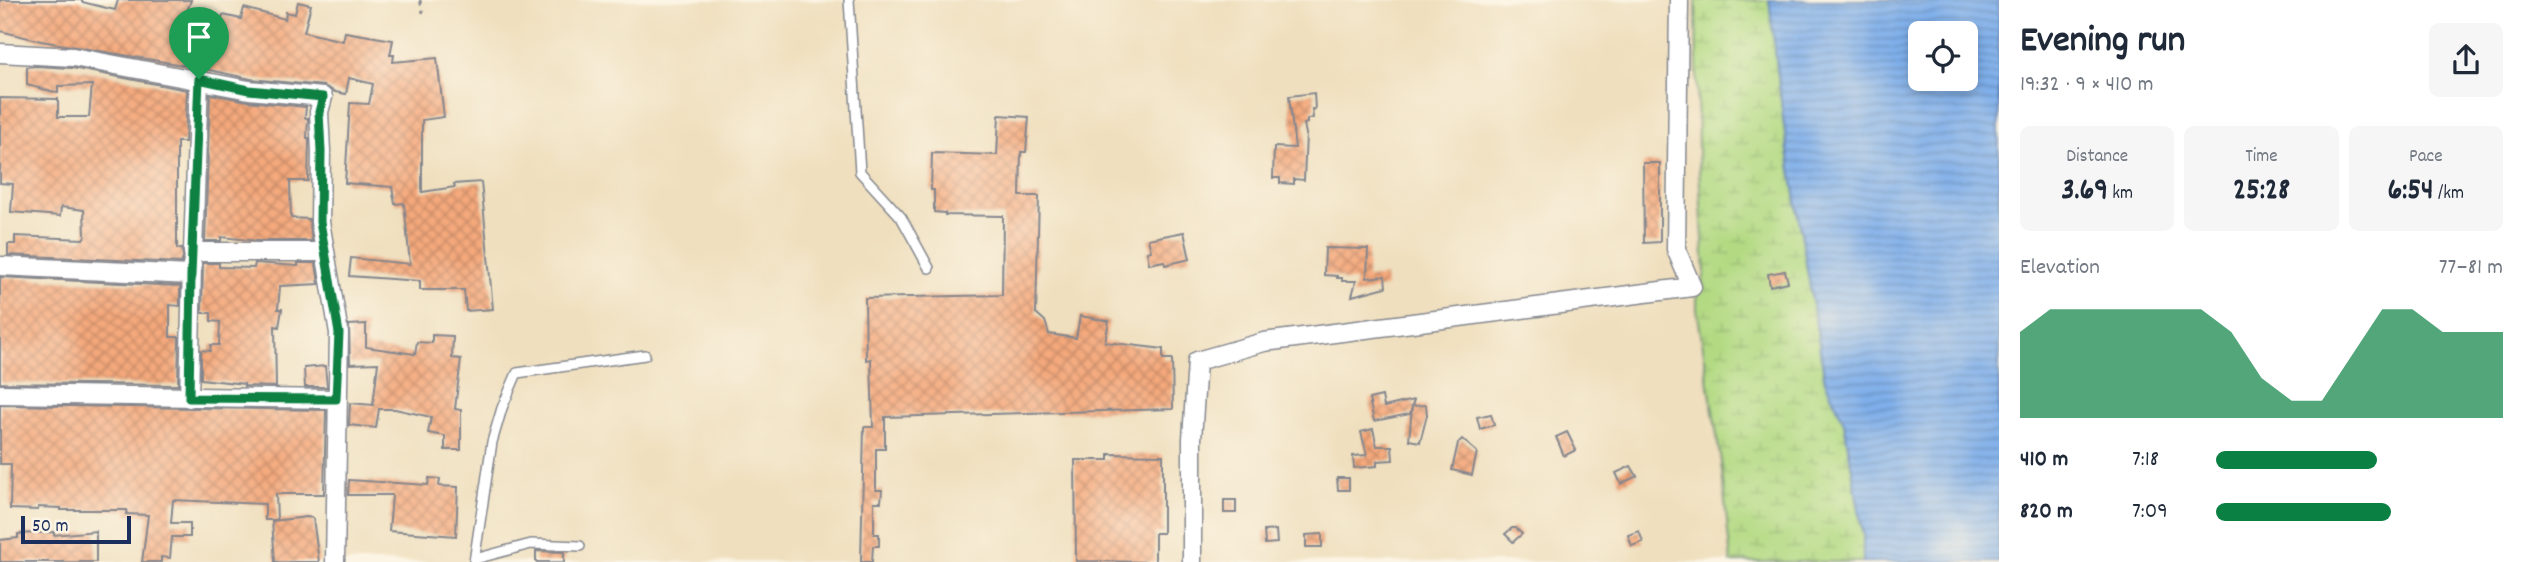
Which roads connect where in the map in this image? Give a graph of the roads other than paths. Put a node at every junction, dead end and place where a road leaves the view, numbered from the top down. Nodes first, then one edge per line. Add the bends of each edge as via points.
1 (849, 0) edge
2 (1679, 0) edge
3 (0, 53) edge
4 (199, 79) junction
5 (193, 252) junction
6 (324, 252) junction
7 (0, 266) edge
8 (929, 268) dead end
9 (191, 275) junction
10 (645, 355) dead end
11 (0, 394) edge
12 (189, 398) junction
13 (336, 399) junction
14 (580, 546) dead end
15 (474, 560) edge
16 (335, 562) edge
17 (1192, 562) edge

1 - 8 lane via 860,172 901,217
2 - 17 street via 1676,249 1692,287 1264,342 1197,361
3 - 4 street via 73,57
4 - 5 street
4 - 6 street via 249,90 323,97 319,112
5 - 6 street
5 - 9 street
6 - 13 street via 339,333
7 - 9 street
9 - 12 street
10 - 15 lane via 517,373 492,442
11 - 12 street
12 - 13 street
13 - 16 street
14 - 15 lane via 531,544

